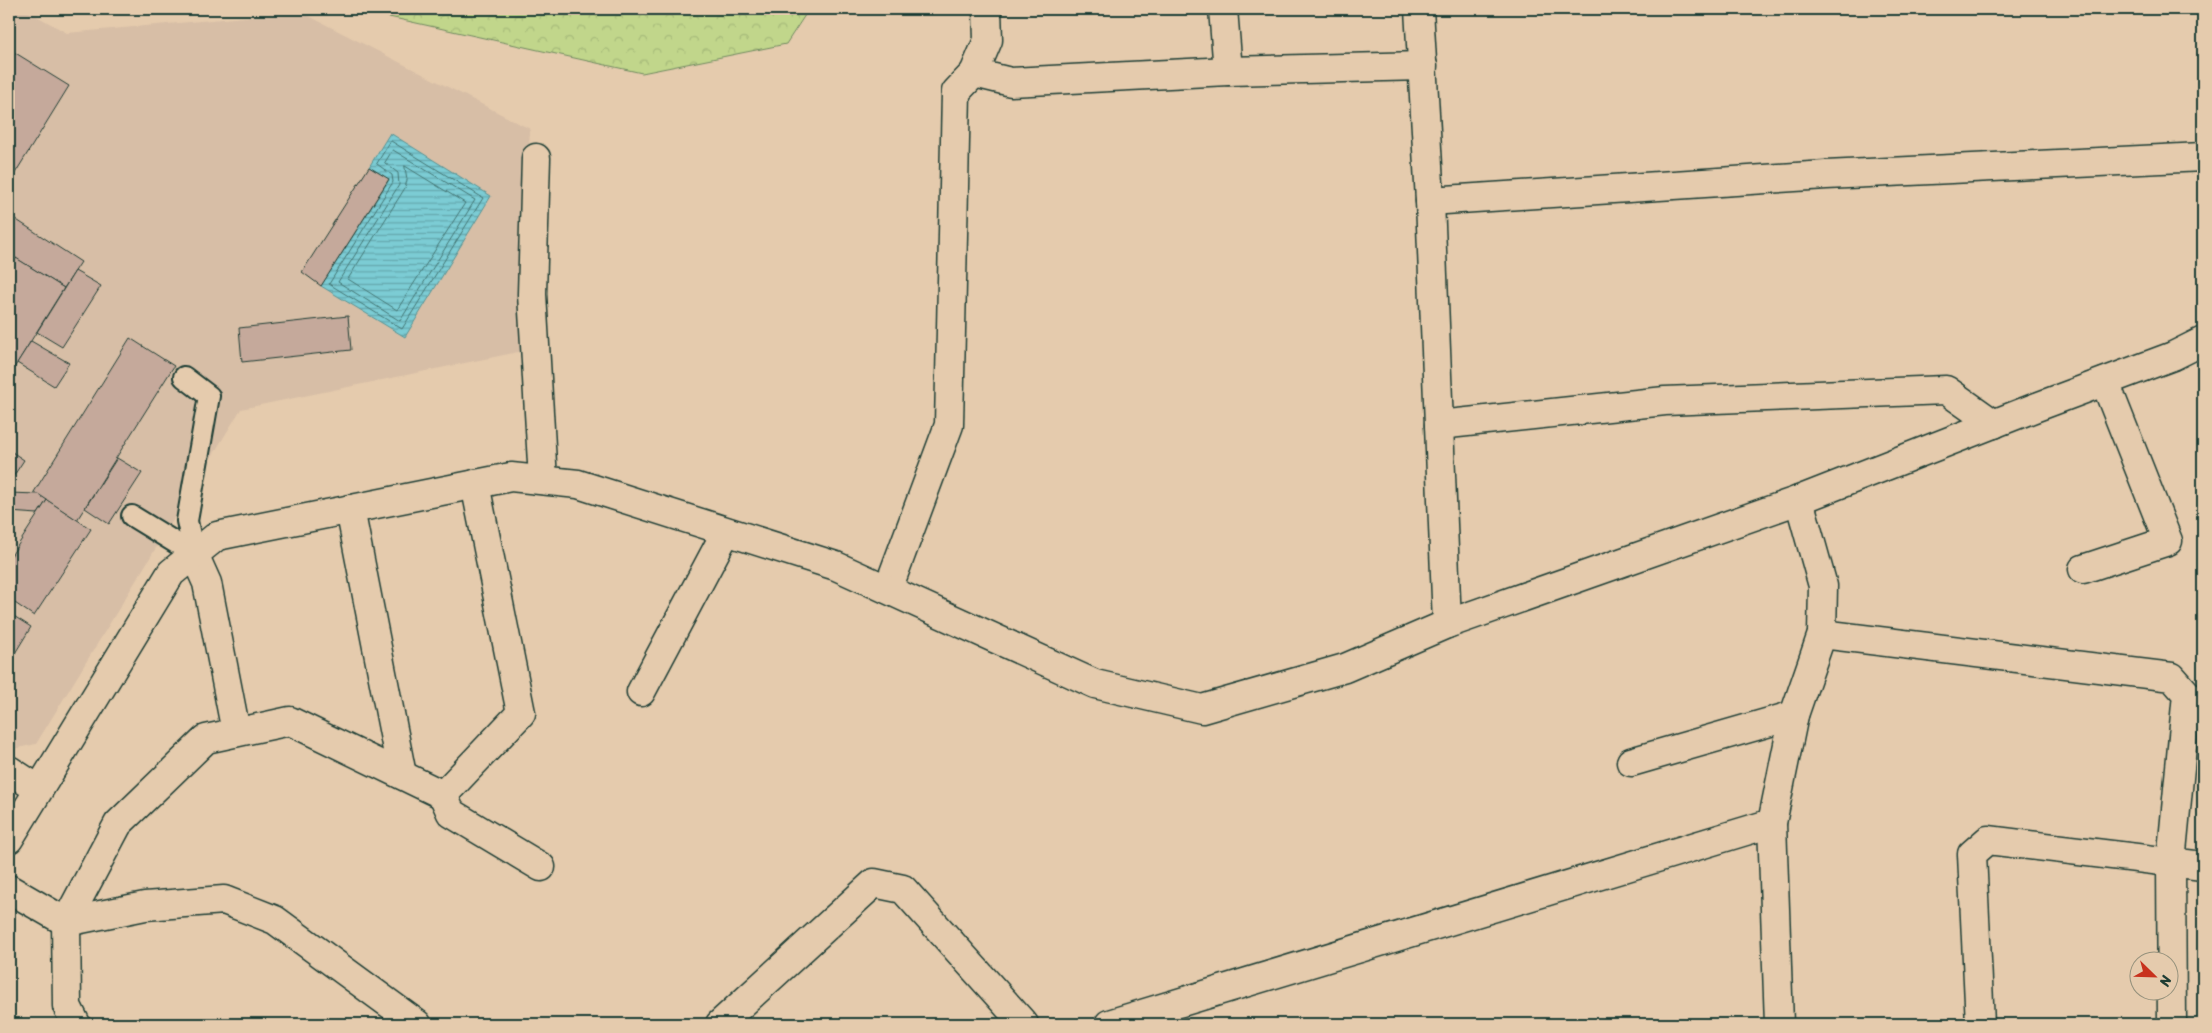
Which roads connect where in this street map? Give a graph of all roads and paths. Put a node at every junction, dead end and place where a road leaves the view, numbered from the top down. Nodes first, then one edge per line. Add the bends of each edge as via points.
1 (987, 9) edge
2 (1223, 9) edge
3 (1419, 9) edge
4 (1423, 66) junction
5 (1228, 71) junction
6 (974, 73) junction
7 (2203, 157) edge
8 (536, 158) dead end
9 (1430, 201) junction
10 (2203, 341) edge
11 (184, 377) dead end
12 (2105, 382) junction
13 (1994, 424) junction
14 (1439, 425) junction
15 (543, 480) junction
16 (475, 484) junction
17 (1799, 500) junction
18 (350, 509) junction
19 (132, 516) dead end
20 (726, 532) junction
21 (194, 554) junction
22 (2084, 568) dead end
23 (888, 590) junction
24 (1447, 624) junction
25 (1822, 634) junction
26 (641, 692) dead end
27 (1794, 715) junction
28 (236, 732) junction
29 (1631, 762) dead end
30 (9, 770) edge
31 (402, 775) junction
32 (38, 789) junction
33 (443, 796) junction
34 (1772, 823) junction
35 (9, 839) edge
36 (2171, 862) junction
37 (2203, 866) edge
38 (541, 867) dead end
39 (9, 889) edge
40 (66, 922) junction
41 (76, 1024) edge
42 (417, 1024) edge
43 (720, 1024) edge
44 (1024, 1024) edge
45 (1109, 1024) edge
46 (1779, 1024) edge
47 (1980, 1024) edge
48 (2172, 1024) edge

1 - 6 street via 988,40
2 - 5 street
3 - 4 street
4 - 5 street
4 - 9 street
5 - 6 street via 1011,82
6 - 23 street via 956,92 950,425
7 - 9 street via 1826,175
8 - 15 street via 532,294
9 - 14 street
10 - 12 street
11 - 21 lane via 209,396 187,521
12 - 13 street
12 - 22 street via 2168,541
13 - 14 street via 1946,390 1665,401
13 - 17 street
14 - 24 street
15 - 16 street via 511,477
15 - 20 street via 578,484
16 - 18 street
16 - 33 street via 521,713
17 - 24 street
17 - 25 street via 1823,586
18 - 21 street via 217,536
18 - 31 street
19 - 21 lane
20 - 23 street via 836,566
20 - 26 street
21 - 28 street via 206,583
21 - 32 street via 171,573
23 - 24 street via 1095,684 1202,709 1345,668
25 - 27 street
25 - 36 street via 2172,677 2187,694
27 - 29 street
27 - 34 street
28 - 31 street via 290,721
28 - 40 street via 206,739 118,824
30 - 32 street
31 - 33 street
32 - 35 street
33 - 38 street via 451,813
34 - 45 street
34 - 46 street
36 - 37 street
36 - 47 street via 1988,840 1972,854
36 - 48 street
39 - 40 street
40 - 41 street via 67,1006
40 - 42 street via 145,906 224,900 275,920
43 - 44 street via 874,883 903,889

